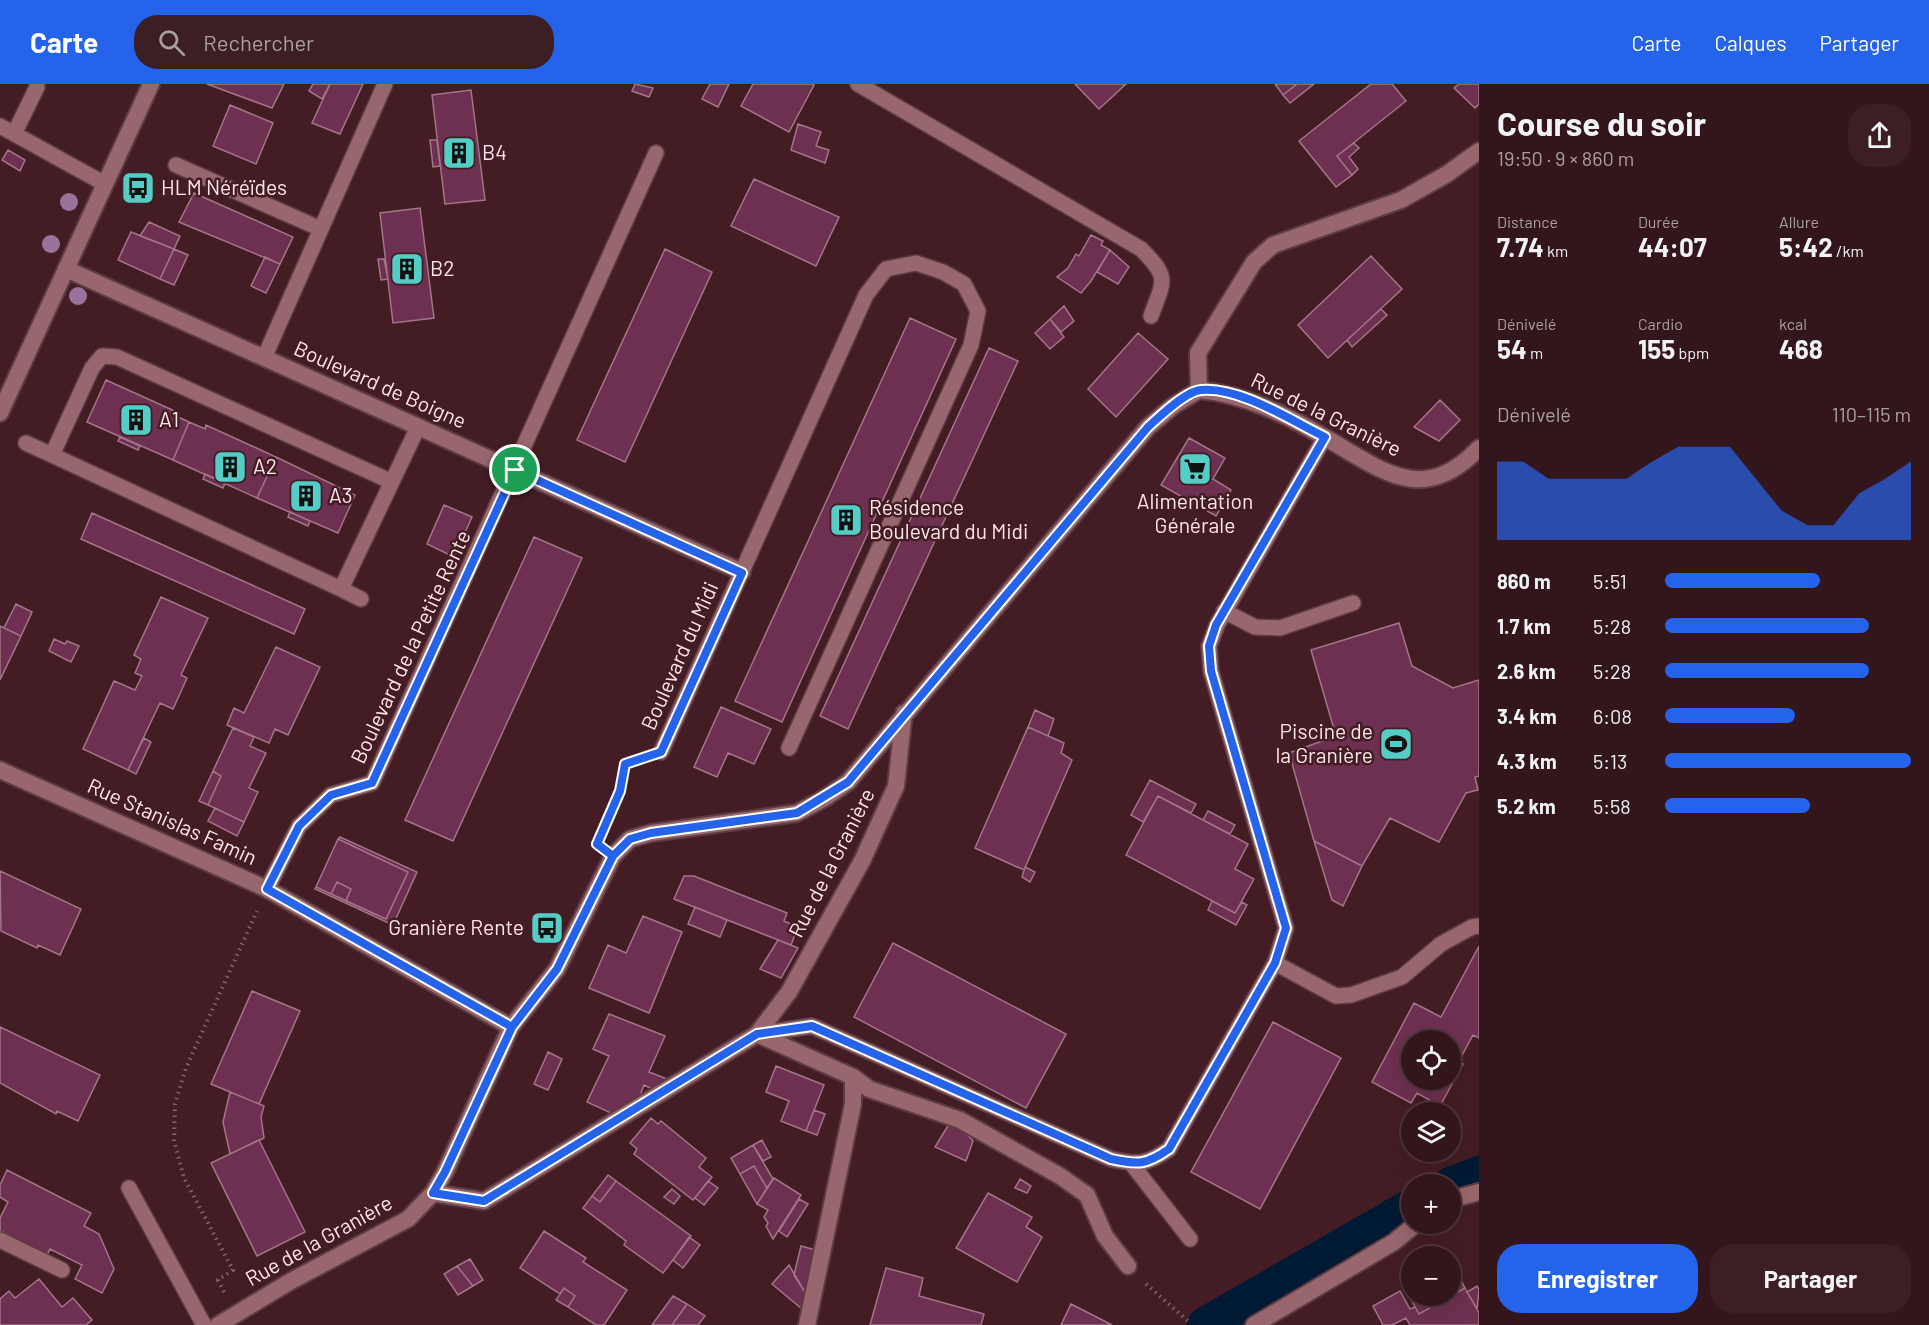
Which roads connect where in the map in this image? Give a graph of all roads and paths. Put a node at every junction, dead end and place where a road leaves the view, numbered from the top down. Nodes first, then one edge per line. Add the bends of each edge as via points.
1 (151, 84) edge
2 (385, 84) edge
3 (858, 84) edge
4 (36, 87) dead end
5 (0, 126) edge
6 (14, 134) junction
7 (1479, 151) edge
8 (656, 153) dead end
9 (176, 165) dead end
10 (105, 184) junction
11 (321, 229) junction
12 (66, 269) junction
13 (1151, 316) dead end
14 (264, 358) junction
15 (1199, 390) junction
16 (0, 413) edge
17 (418, 426) junction
18 (1325, 437) junction
19 (26, 443) dead end
20 (1479, 448) edge
21 (52, 455) junction
22 (515, 470) junction
23 (390, 481) junction
24 (742, 573) junction
25 (341, 589) junction
26 (361, 599) dead end
27 (1353, 603) dead end
28 (1224, 611) junction
29 (904, 713) junction
30 (789, 748) dead end
31 (661, 752) joint
32 (0, 770) edge
33 (613, 856) junction
34 (267, 889) junction
35 (1479, 926) edge
36 (1275, 963) junction
37 (512, 1027) junction
38 (757, 1034) junction
39 (853, 1077) junction
40 (1131, 1163) junction
41 (129, 1188) dead end
42 (1479, 1192) edge
43 (433, 1193) junction
44 (1461, 1197) edge
45 (1404, 1234) edge
46 (1190, 1239) dead end
47 (0, 1240) edge
48 (1128, 1266) joint
49 (62, 1270) dead end
50 (236, 1314) junction
51 (1189, 1322) dead end
52 (204, 1325) edge
53 (218, 1325) edge
54 (807, 1325) edge
55 (1254, 1325) edge

1 - 10 street
2 - 11 lane
3 - 13 lane via 1141,249 1160,268 1163,283
4 - 6 lane
5 - 6 lane
6 - 10 lane
7 - 15 street via 1401,200 1273,245 1254,262 1198,353
8 - 22 lane, Boulevard de la Petite Rente
9 - 11 lane
10 - 12 street
11 - 14 lane
12 - 14 street, Boulevard de Boigne
12 - 16 street
14 - 17 street, Boulevard de Boigne
15 - 18 street, Rue de la Granière via 1243,397
15 - 29 street via 1148,427
17 - 22 street, Boulevard de Boigne
17 - 23 lane
18 - 20 street, Rue de la Granière via 1370,464 1408,479 1430,479 1451,473
18 - 28 lane
19 - 21 lane
21 - 23 lane via 92,368 102,356 117,357
21 - 25 lane
22 - 24 street, Boulevard de Boigne
22 - 34 lane, Boulevard de la Petite Rente via 372,783 331,795 299,826
23 - 25 lane
24 - 30 lane, Boulevard du Midi via 866,295 886,269 916,263 964,284 978,311 971,345
24 - 31 lane, Boulevard du Midi
25 - 26 lane
27 - 28 lane via 1280,628 1255,627
28 - 36 lane via 1209,646 1211,671 1286,928
29 - 33 street via 848,782 797,813 651,833 630,839
29 - 38 street, Rue de la Granière via 896,786 862,861 789,992
31 - 33 path, Boulevard du Midi via 625,764 620,791 597,844
32 - 34 street, Rue Stanislas Famin
33 - 37 street via 557,969
34 - 37 street, Rue Stanislas Famin
34 - 50 path via 186,1068 175,1104 174,1141 181,1169 233,1270 218,1280
35 - 36 lane via 1441,944 1402,977 1351,995 1336,996
36 - 40 lane via 1169,1149 1149,1163
37 - 43 street
38 - 39 street
38 - 40 lane via 812,1026 1111,1159
38 - 43 street, Rue de la Granière via 484,1201
39 - 48 street via 869,1089 960,1120 1060,1176 1087,1195 1106,1236
39 - 54 street via 853,1104
40 - 46 lane
41 - 52 lane
42 - 44 street
43 - 50 street, Rue de la Granière via 408,1219
45 - 55 street
47 - 49 lane
48 - 51 path
50 - 53 street, Rue de la Granière

